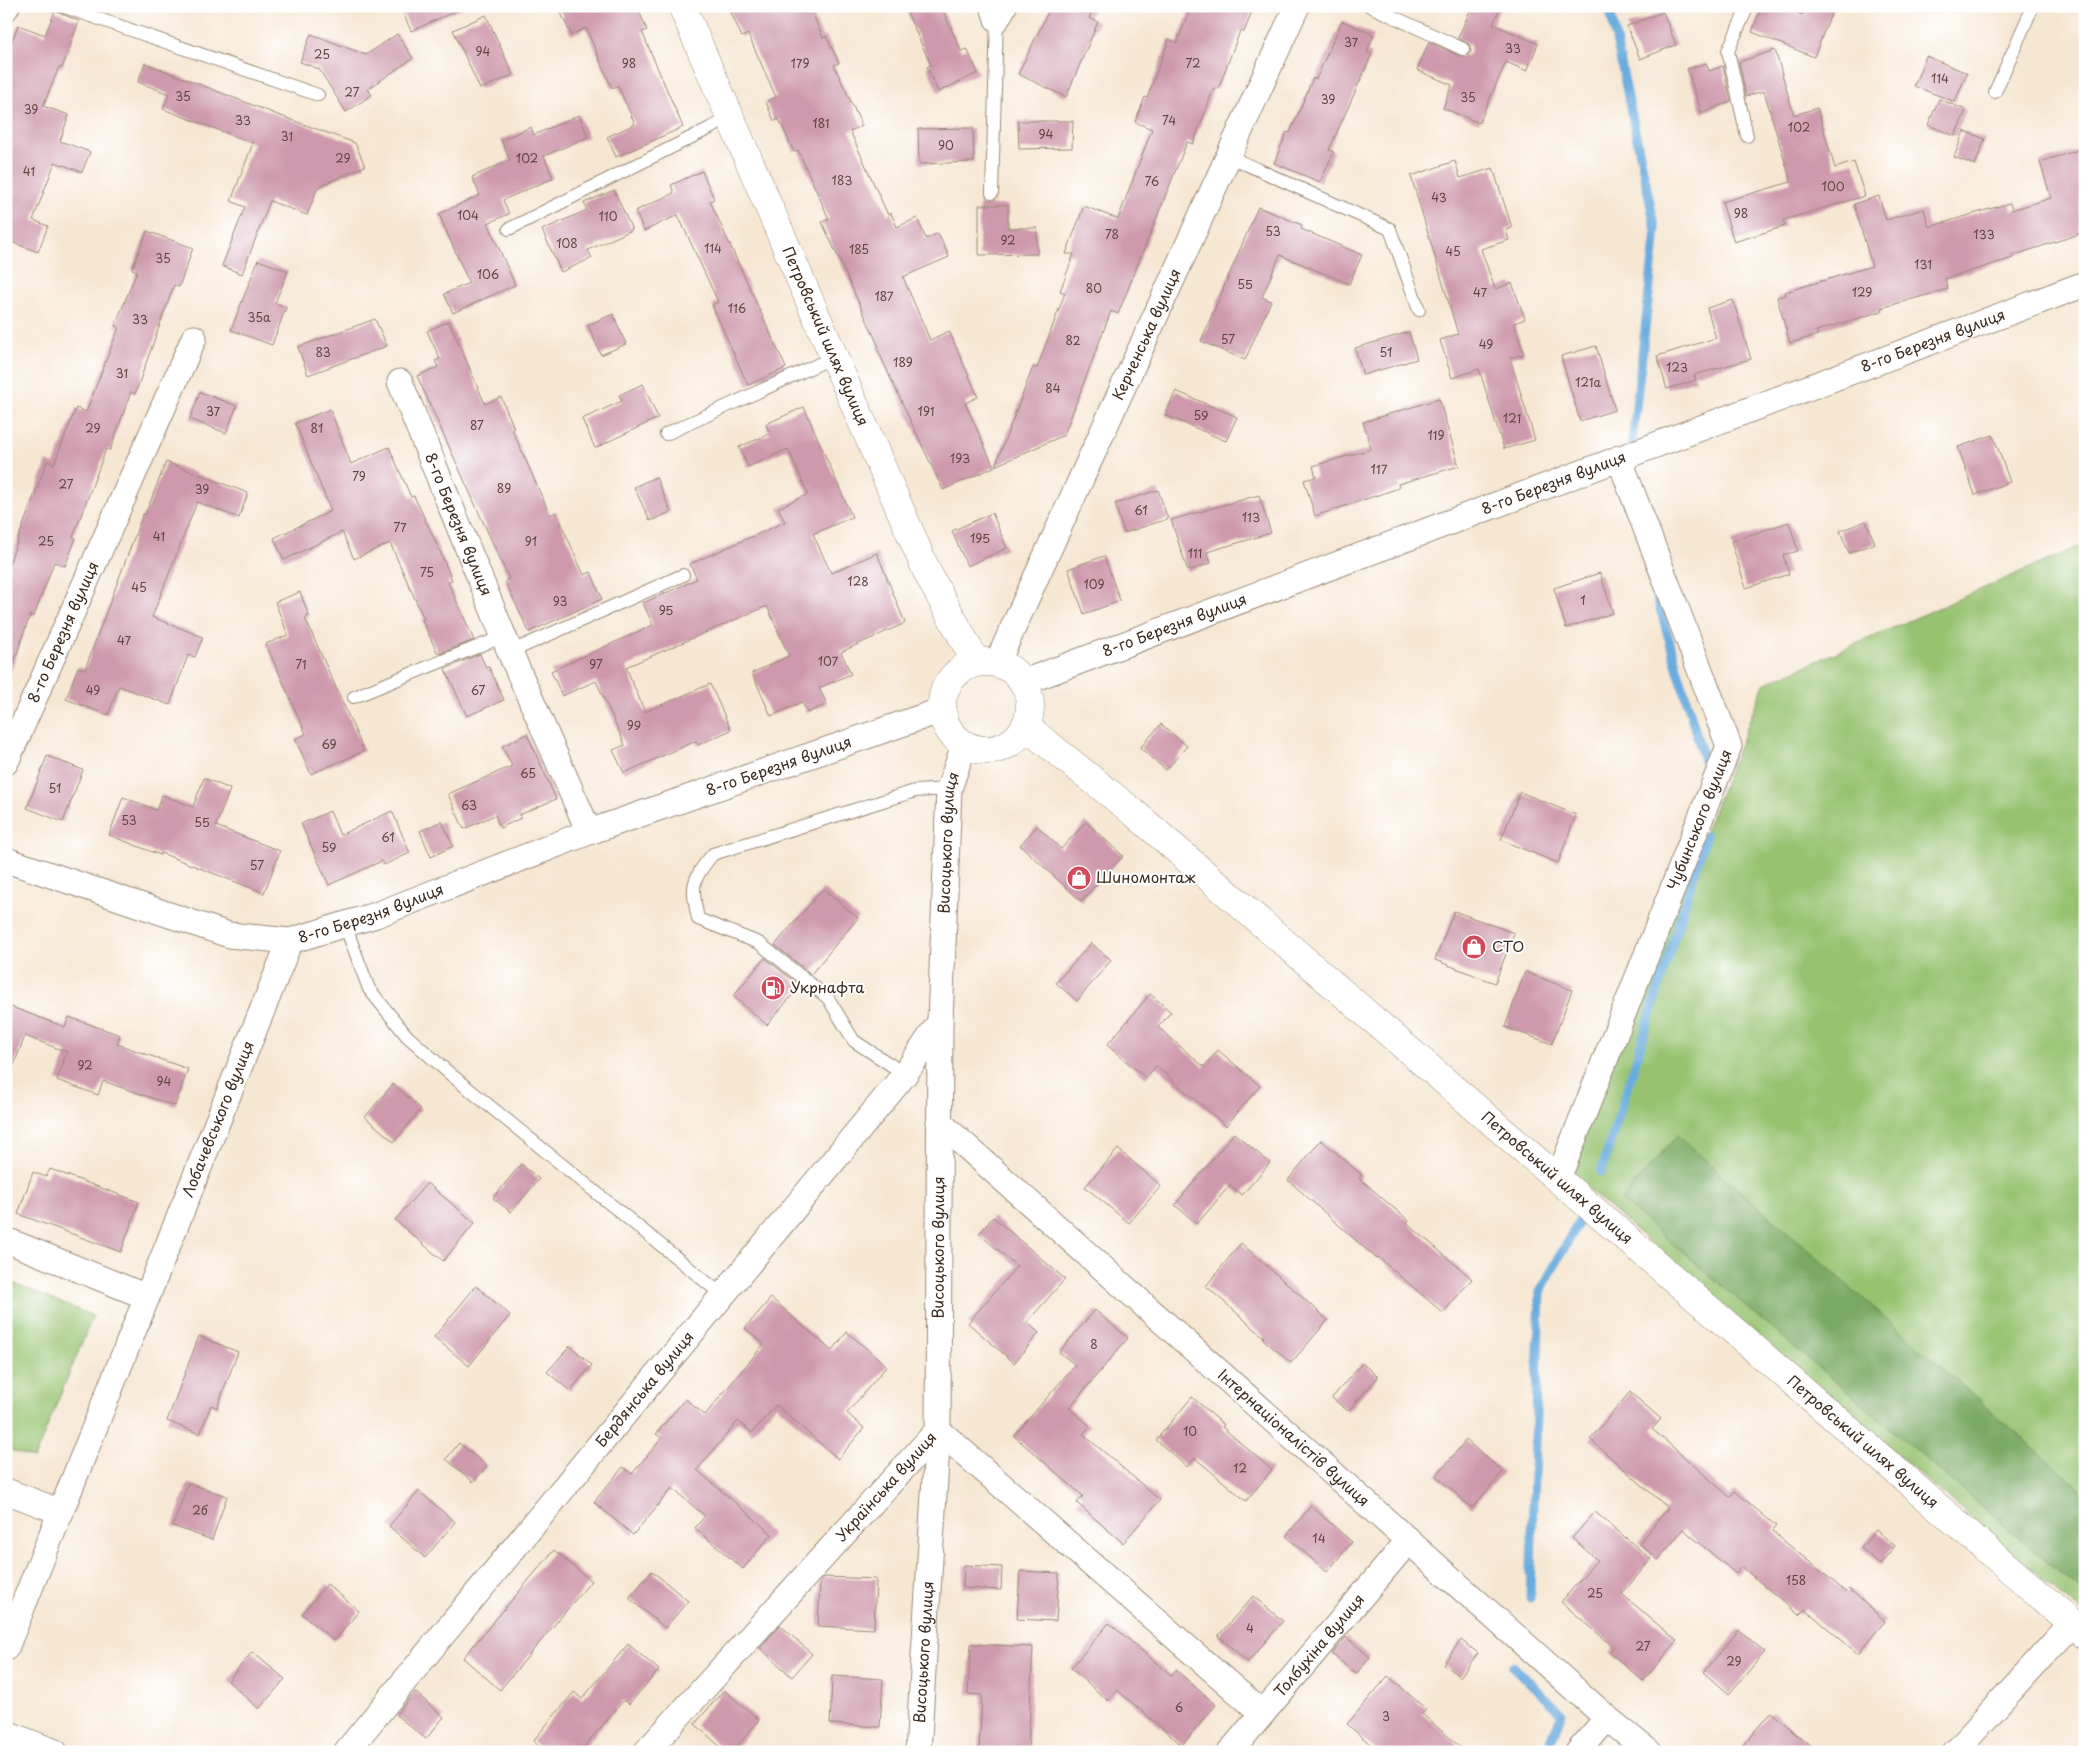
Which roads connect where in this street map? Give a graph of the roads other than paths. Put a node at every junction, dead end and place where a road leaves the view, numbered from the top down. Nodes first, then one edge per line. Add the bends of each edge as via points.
1 (62, 6) edge
2 (682, 6) edge
3 (1297, 6) edge
4 (1370, 6) edge
5 (1748, 6) edge
6 (2033, 6) edge
7 (998, 10) edge
8 (1463, 49) dead end
9 (1995, 92) dead end
10 (318, 95) dead end
11 (730, 118) junction
12 (1747, 136) dead end
13 (1228, 156) junction
14 (992, 193) dead end
15 (509, 229) dead end
16 (2085, 284) edge
17 (1419, 310) dead end
18 (194, 338) dead end
19 (834, 357) junction
20 (400, 382) dead end
21 (666, 434) dead end
22 (1619, 458) junction
23 (683, 575) dead end
24 (507, 644) junction
25 (986, 662) junction
26 (1024, 682) junction
27 (354, 697) dead end
28 (942, 710) junction
29 (1025, 726) junction
30 (964, 744) junction
31 (6, 762) edge
32 (949, 789) junction
33 (589, 832) junction
34 (6, 860) edge
35 (345, 925) junction
36 (290, 941) junction
37 (940, 1022) junction
38 (905, 1074) junction
39 (940, 1122) junction
40 (1558, 1179) junction
41 (6, 1240) edge
42 (721, 1294) junction
43 (148, 1297) junction
44 (938, 1430) junction
45 (6, 1491) edge
46 (61, 1512) junction
47 (1409, 1540) junction
48 (2078, 1629) edge
49 (6, 1648) edge
50 (1262, 1713) junction
51 (1607, 1718) junction
52 (6, 1733) edge
53 (55, 1752) edge
54 (346, 1752) edge
55 (646, 1752) edge
56 (918, 1752) edge
57 (1230, 1752) edge
58 (1578, 1752) edge
59 (1649, 1752) edge
60 (1956, 1752) edge

1 - 10 lane
2 - 11 street, Петровський шлях вулиця
3 - 13 street, Керченська вулиця
4 - 8 lane
5 - 12 lane via 1728,51
6 - 9 lane
7 - 14 lane
11 - 15 lane
11 - 19 street, Петровський шлях вулиця
13 - 17 lane via 1390,229
13 - 25 street, Керченська вулиця
16 - 22 street, 8-го Березня вулиця
18 - 31 street, 8-го Березня вулиця
19 - 21 lane
19 - 25 street, Петровський шлях вулиця via 928,574
20 - 24 street, 8-го Березня вулиця
22 - 26 street, 8-го Березня вулиця
22 - 40 street, Чубинського вулиця via 1729,746
23 - 24 lane
24 - 27 lane
24 - 33 street, 8-го Березня вулиця
25 - 26 street, Петровський шлях вулиця via 1007,667
25 - 28 street via 963,668 947,684
26 - 29 street via 1030,705
28 - 30 street via 948,729
28 - 33 street, 8-го Березня вулиця
29 - 30 street via 1009,744 998,748 975,749
29 - 40 street, Петровський шлях вулиця via 1133,812
30 - 32 street, Висоцького вулиця
32 - 37 street, Висоцького вулиця
32 - 38 lane via 915,791 713,854 699,870 692,890 698,919 759,943 828,998 854,1040
33 - 35 street, 8-го Березня вулиця
34 - 36 street, 8-го Березня вулиця via 229,935
35 - 36 street, 8-го Березня вулиця
35 - 42 lane via 369,989 407,1036
36 - 43 street, Лобачевського вулиця
37 - 38 street, Бердянська вулиця
37 - 39 street, Висоцького вулиця
38 - 42 street, Бердянська вулиця
39 - 44 street, Висоцького вулиця
39 - 47 street, Інтернаціоналістів вулиця
40 - 48 street, Петровський шлях вулиця
41 - 43 street
42 - 54 street, Бердянська вулиця
43 - 46 street, Лобачевського вулиця
44 - 50 street, Українська вулиця
44 - 55 street, Українська вулиця
44 - 56 street, Висоцького вулиця
45 - 46 street
46 - 49 street, Лобачевського вулиця
47 - 50 street, Толбухіна вулиця
47 - 51 street, Інтернаціоналістів вулиця
48 - 60 street
50 - 57 street, Толбухіна вулиця
51 - 58 street
51 - 59 street, Інтернаціоналістів вулиця
52 - 53 street

